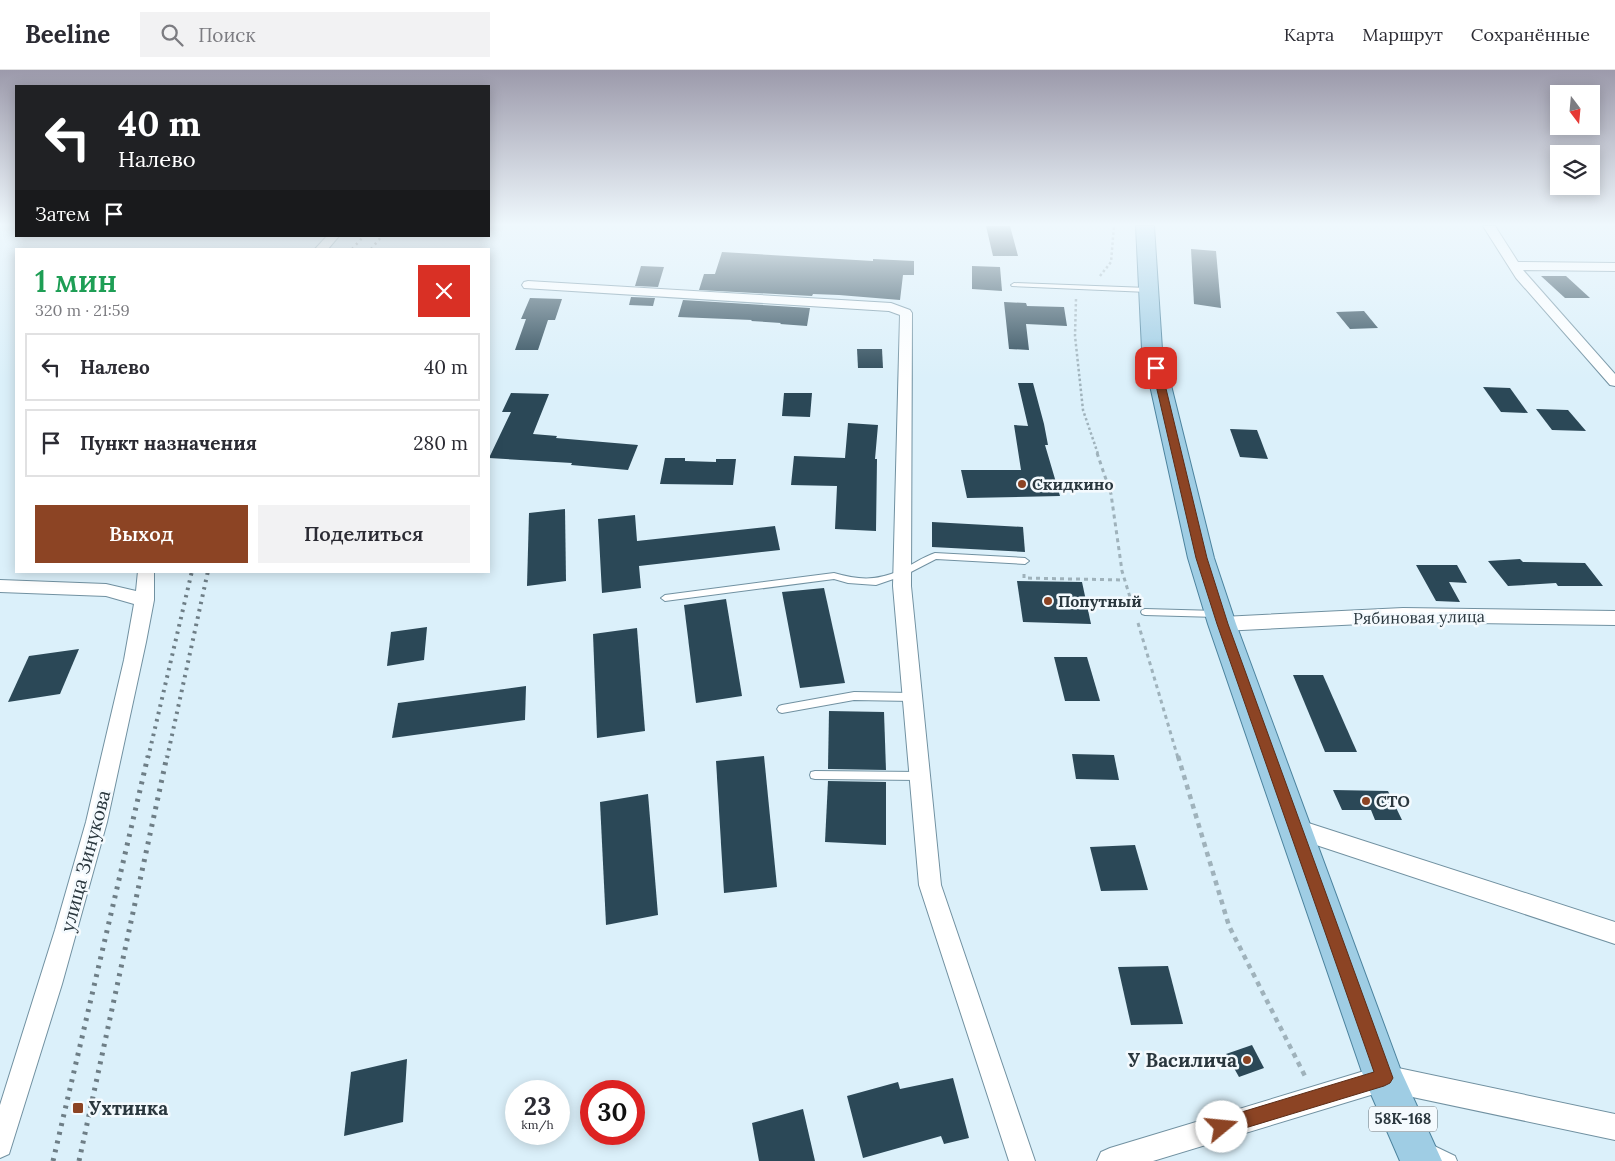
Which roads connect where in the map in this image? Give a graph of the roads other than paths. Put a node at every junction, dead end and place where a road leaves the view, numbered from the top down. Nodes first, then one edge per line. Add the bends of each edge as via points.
1 (1147, 277) edge
2 (1522, 277) edge
3 (528, 285) dead end
4 (1014, 285) dead end
5 (1148, 290) junction
6 (1615, 382) edge
7 (1024, 561) road end
8 (146, 573) edge
9 (902, 573) junction
10 (0, 586) edge
11 (665, 598) dead end
12 (145, 600) junction
13 (1145, 612) dead end
14 (1615, 618) edge
15 (1221, 619) junction
16 (912, 697) junction
17 (782, 709) dead end
18 (815, 774) dead end
19 (920, 776) junction
20 (1296, 829) junction
21 (1615, 932) edge
22 (1384, 1078) junction
23 (1615, 1127) edge
24 (0, 1145) edge
25 (1417, 1152) edge
26 (1022, 1161) edge
27 (1110, 1161) edge
28 (1450, 1161) edge

1 - 5 main road, 58К-168
2 - 6 street
3 - 9 street via 891,307 906,312
4 - 5 lane
5 - 15 main road, 58К-168 via 1152,349 1202,558
7 - 9 lane via 935,556
8 - 12 street, улица Зинукова
9 - 11 lane via 876,582 834,576
9 - 16 street
10 - 12 street via 106,590
12 - 24 street, улица Зинукова via 112,761 59,958
13 - 15 lane
14 - 15 street, Рябиновая улица via 1403,615
15 - 20 main road, 58К-168
16 - 17 lane via 854,696
16 - 19 street
18 - 19 lane
19 - 26 street via 930,885
20 - 21 street
20 - 22 main road, 58К-168
22 - 23 street
22 - 25 main road, 58К-168
22 - 27 street
25 - 28 lane

